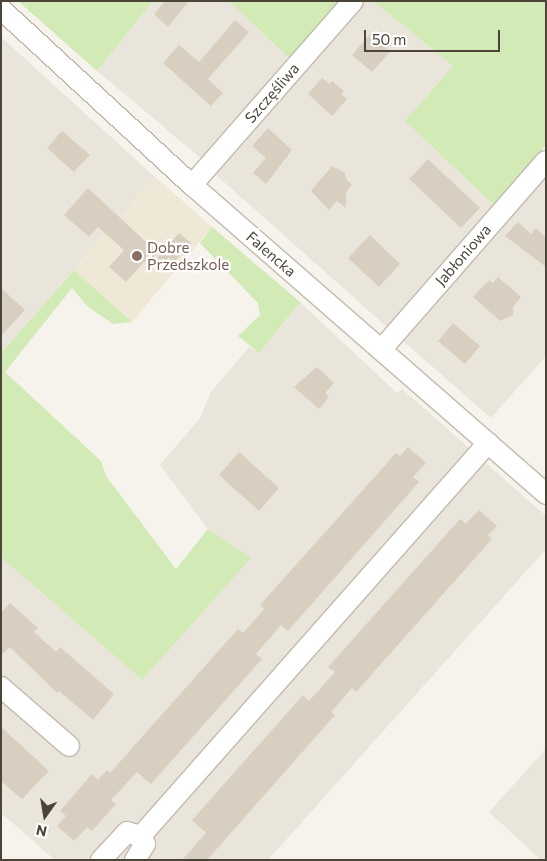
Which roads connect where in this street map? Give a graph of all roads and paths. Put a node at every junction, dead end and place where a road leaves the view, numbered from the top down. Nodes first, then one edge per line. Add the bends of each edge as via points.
1 (353, 1) edge
2 (1, 9) edge
3 (546, 161) edge
4 (192, 185) junction
5 (381, 350) junction
6 (488, 444) junction
7 (546, 494) edge
8 (1, 687) edge
9 (69, 746) dead end
10 (140, 837) junction
11 (101, 860) edge
12 (136, 860) edge

1 - 4 street, Szczęśliwa
2 - 4 street, Falencka
3 - 5 street, Jabłoniowa
4 - 5 street, Falencka
5 - 6 street, Falencka
6 - 7 street, Falencka
6 - 10 street
8 - 9 street
10 - 11 street via 123,833
10 - 12 street via 144,848

